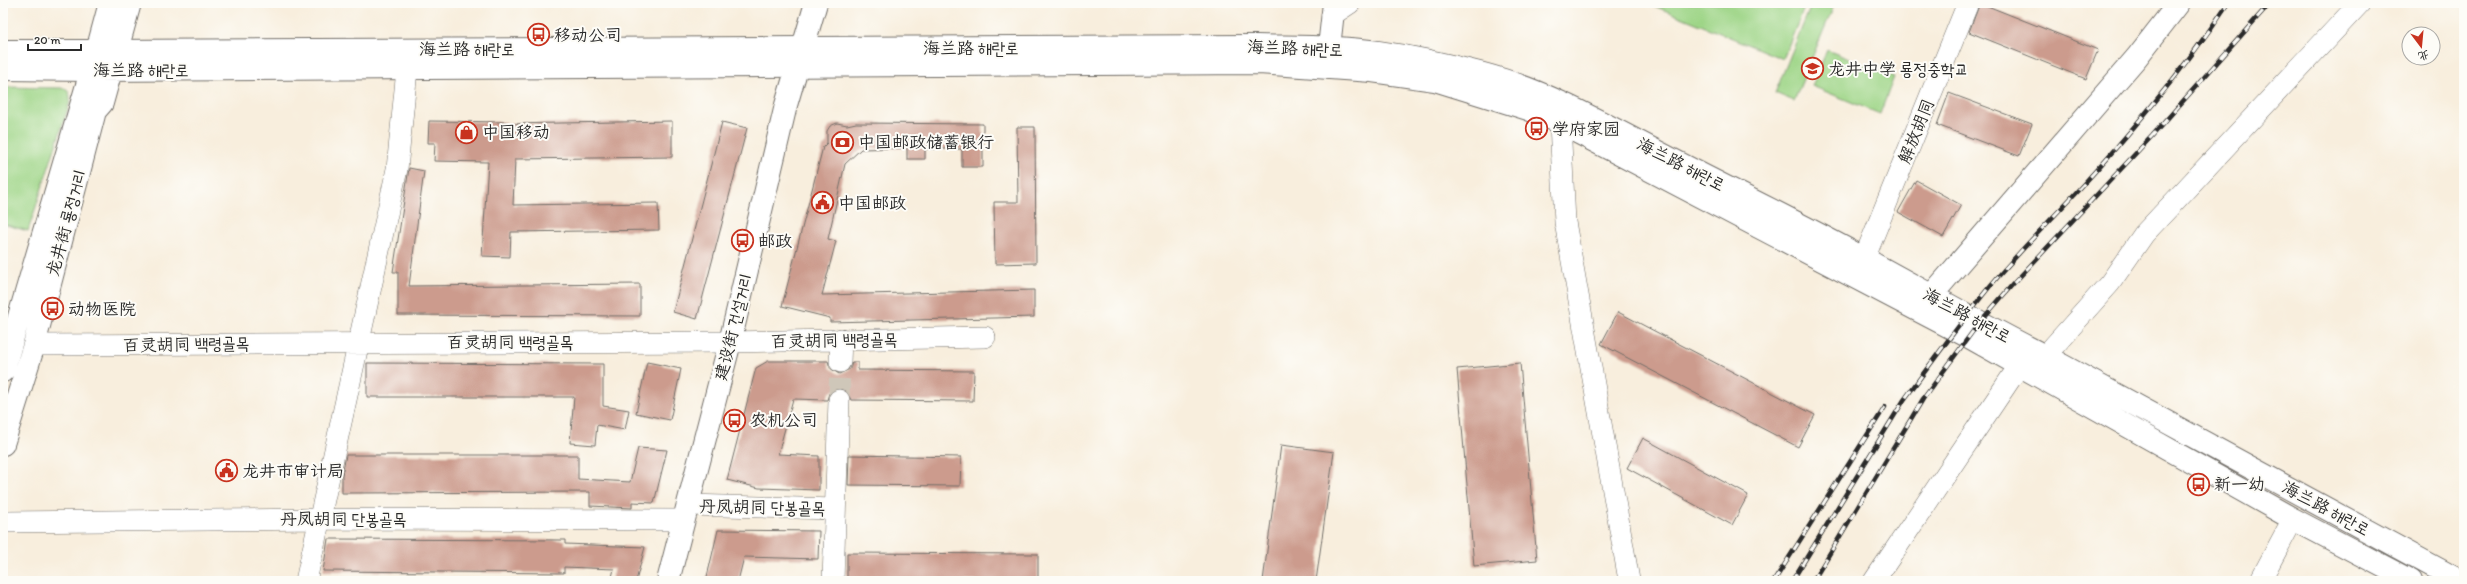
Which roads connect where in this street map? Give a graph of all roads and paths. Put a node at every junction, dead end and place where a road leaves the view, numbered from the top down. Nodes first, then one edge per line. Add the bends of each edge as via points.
1 (110, 3) edge
2 (130, 3) edge
3 (816, 3) edge
4 (1350, 3) edge
5 (1968, 3) edge
6 (2179, 3) edge
7 (2360, 3) edge
8 (1333, 9) edge
9 (3, 51) edge
10 (801, 57) junction
11 (1328, 57) junction
12 (409, 59) junction
13 (104, 60) junction
14 (3, 69) edge
15 (1560, 123) junction
16 (1864, 259) junction
17 (1930, 297) junction
18 (985, 337) dead end
19 (841, 339) junction
20 (360, 342) junction
21 (730, 342) junction
22 (34, 345) junction
23 (2045, 356) junction
24 (840, 362) tunnel mouth
25 (2019, 366) junction
26 (3, 371) edge
27 (839, 400) tunnel mouth
28 (7, 415) edge
29 (3, 444) edge
30 (835, 509) junction
31 (686, 513) junction
32 (320, 519) junction
33 (2293, 519) junction
34 (3, 522) edge
35 (1629, 580) dead end
36 (306, 581) edge
37 (668, 581) edge
38 (833, 581) edge
39 (1874, 581) edge
40 (2260, 581) edge
41 (2411, 581) edge
42 (2460, 581) edge

1 - 13 main road, 龙井街 룡정거리
2 - 13 main road, 龙井街 룡정거리
3 - 10 main road, 建设街 건설거리
4 - 8 street
5 - 16 street, 解放胡同
6 - 17 main road via 2112,86
7 - 23 street via 2144,234 2110,283
8 - 11 main road
9 - 13 main road, 海兰路 해란로
10 - 11 main road, 海兰路 해란로 via 1259,63
10 - 12 main road, 海兰路 해란로
10 - 21 main road, 建设街 건설거리 via 786,105
11 - 15 main road, 海兰路 해란로 via 1435,80 1528,109
11 - 16 main road, 海兰路 해란로 via 1378,52 1455,67 1520,85 1608,126
12 - 13 main road, 海兰路 해란로
12 - 20 street via 397,168
13 - 14 main road, 海兰路 해란로
13 - 22 main road, 龙井街 룡정거리 via 102,103 95,111
13 - 26 main road, 龙井街 룡정거리
15 - 25 main road, 海兰路 해란로 via 1969,337
15 - 35 street via 1565,222
16 - 17 main road, 海兰路 해란로
17 - 23 main road, 海兰路 해란로 via 1968,314 1979,323
18 - 19 street, 百灵胡同 백령골목
19 - 21 street, 百灵胡同 백령골목
19 - 24 street
20 - 21 street, 百灵胡同 백령골목
20 - 22 street, 百灵胡同 백령골목
20 - 32 street
21 - 31 main road, 建设街 건설거리
22 - 28 main road, 龙井街 룡정거리
23 - 42 main road, 海兰路 해란로
25 - 33 main road, 海兰路 해란로
25 - 39 street
27 - 30 street
28 - 29 main road, 龙井街 룡정거리
30 - 31 street, 丹凤胡同 단봉골목
30 - 38 street
31 - 32 street, 丹凤胡同 단봉골목
31 - 37 main road, 建设街 건설거리
32 - 34 street, 丹凤胡同 단봉골목
32 - 36 street
33 - 40 street
33 - 41 main road, 海兰路 해란로

